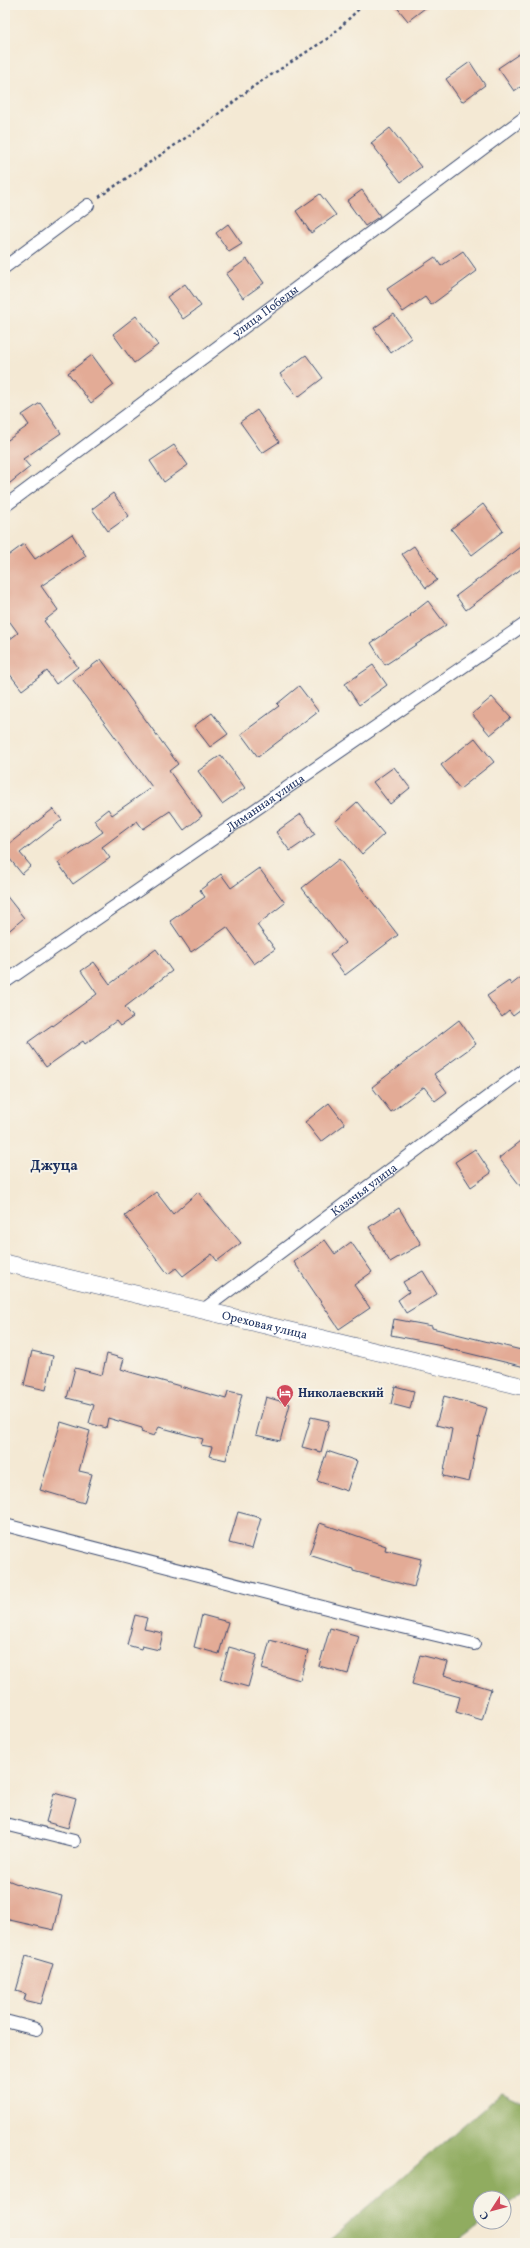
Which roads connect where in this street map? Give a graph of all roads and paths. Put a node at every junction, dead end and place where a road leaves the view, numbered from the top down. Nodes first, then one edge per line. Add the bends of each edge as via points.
1 (363, 5) edge
2 (525, 117) edge
3 (88, 205) joint
4 (5, 267) edge
5 (5, 506) edge
6 (525, 624) edge
7 (5, 982) edge
8 (525, 1069) edge
9 (5, 1263) edge
10 (203, 1310) junction
11 (525, 1388) edge
12 (5, 1525) edge
13 (474, 1644) dead end
14 (5, 1824) edge
15 (74, 1841) dead end
16 (5, 2021) edge
17 (36, 2029) dead end

1 - 3 path via 330,37 254,86 200,128
2 - 5 street, улица Победы
3 - 4 street
6 - 7 street, Лиманная улица
8 - 10 street, Казачья улица
9 - 10 main road, Ореховая улица
10 - 11 main road, Ореховая улица
12 - 13 street
14 - 15 street
16 - 17 street

